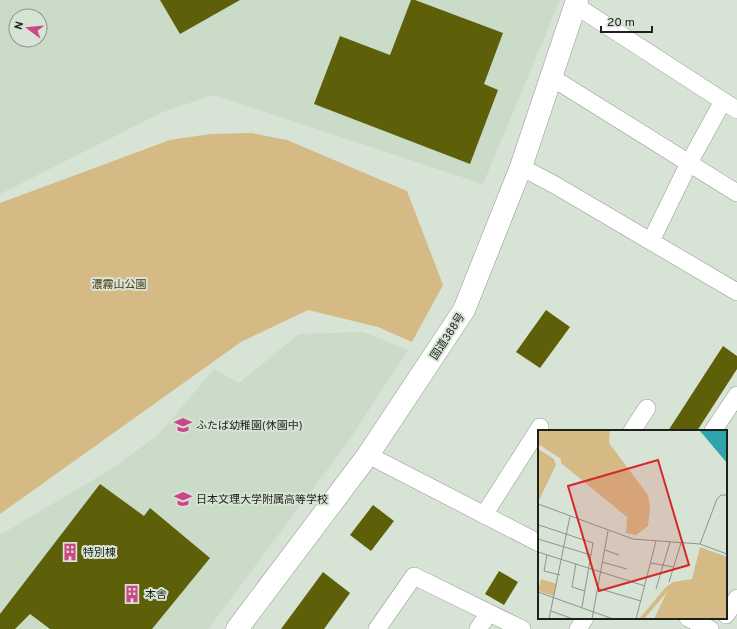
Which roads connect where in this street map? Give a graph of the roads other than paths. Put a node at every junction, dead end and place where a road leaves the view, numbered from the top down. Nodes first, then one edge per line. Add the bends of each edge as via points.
1 (576, 2) edge
2 (551, 77) junction
3 (730, 105) edge
4 (689, 163) junction
5 (521, 167) junction
6 (737, 193) edge
7 (651, 241) junction
8 (737, 292) edge
9 (737, 395) edge
10 (647, 408) dead end
11 (540, 427) dead end
12 (538, 430) edge
13 (538, 430) edge
14 (633, 430) edge
15 (714, 430) edge
16 (368, 455) junction
17 (484, 514) junction
18 (538, 542) edge
19 (737, 598) edge
20 (489, 613) junction
21 (727, 613) edge
22 (584, 619) edge
23 (690, 619) edge
24 (723, 619) edge
25 (237, 629) edge
26 (377, 629) edge
27 (478, 629) edge
28 (522, 629) edge
29 (578, 629) edge
30 (710, 629) edge
31 (717, 629) edge

1 - 2 highway, 国道388号
1 - 3 street
2 - 4 street
2 - 5 highway, 国道388号
3 - 4 street
4 - 6 street
4 - 7 street
5 - 7 street
5 - 16 highway, 国道388号 via 464,310
7 - 8 street
9 - 15 street
10 - 14 street
11 - 12 street
13 - 17 street
16 - 17 street
16 - 25 highway, 国道388号
17 - 18 street
19 - 21 street
20 - 26 street via 414,576
20 - 27 street
20 - 28 street
22 - 29 street
23 - 30 street
24 - 31 street

